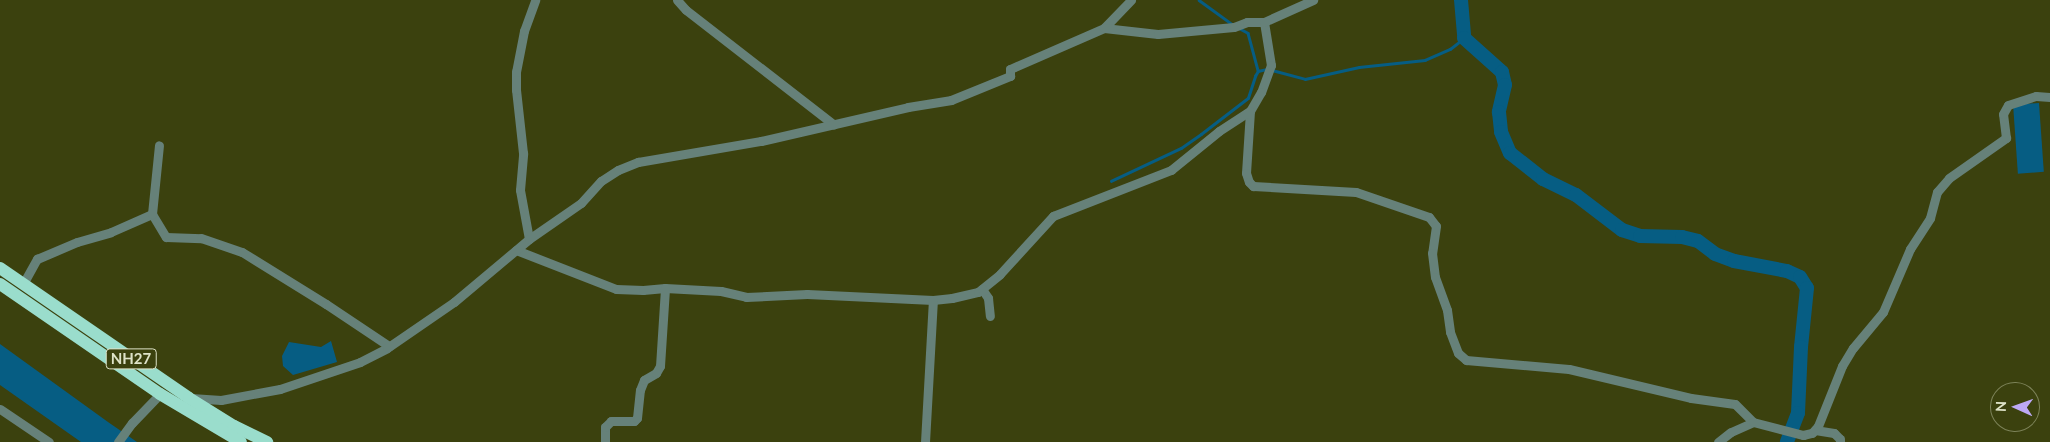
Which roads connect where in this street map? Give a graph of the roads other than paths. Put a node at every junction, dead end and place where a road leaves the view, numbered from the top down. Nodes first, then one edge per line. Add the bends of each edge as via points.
1 (535, 0) edge
2 (677, 0) edge
3 (1131, 0) edge
4 (1313, 0) edge
5 (1264, 22) junction
6 (1104, 28) junction
7 (2050, 96) edge
8 (1250, 110) junction
9 (834, 125) junction
10 (159, 145) dead end
11 (152, 214) junction
12 (529, 239) junction
13 (516, 250) junction
14 (0, 268) edge
15 (0, 284) edge
16 (23, 284) junction
17 (665, 288) junction
18 (982, 289) junction
19 (933, 300) junction
20 (990, 316) dead end
21 (389, 346) junction
22 (160, 394) junction
23 (189, 398) junction
24 (179, 406) junction
25 (0, 409) edge
26 (1753, 422) junction
27 (1815, 430) junction
28 (49, 442) edge
29 (118, 442) edge
30 (241, 442) edge
31 (266, 442) edge
32 (604, 442) edge
33 (925, 442) edge
34 (1718, 442) edge
35 (1840, 442) edge

1 - 12 street via 524,31 516,90 523,153 520,190
2 - 9 street
3 - 6 street
4 - 5 street
5 - 6 street via 1158,34
5 - 8 street via 1272,65
6 - 9 street via 1010,69 1010,76 951,100
7 - 27 street via 2036,96 2008,104 2003,114 2006,138 1949,178 1937,192 1930,218 1910,249 1883,312 1842,366
8 - 18 street via 1171,170 1053,216
8 - 26 street via 1246,173 1253,186 1356,192 1429,217 1436,226 1432,253 1435,277 1447,310 1450,332 1458,353 1466,360 1569,369 1691,398 1735,404
9 - 12 street via 638,162 601,181 581,203
10 - 11 street
11 - 16 street via 37,259
11 - 21 street via 166,237 201,238 242,252
12 - 13 street
13 - 17 street via 616,289
13 - 21 street via 454,302
14 - 16 highway, NH27
15 - 22 highway, NH27
16 - 23 highway, NH27
17 - 19 street via 721,291 746,297 807,294
17 - 32 street via 660,366 656,373 644,380 637,418 634,421 611,421 605,427
18 - 19 street
18 - 20 street via 988,298
19 - 33 street
21 - 23 street via 360,362 280,389 221,400
22 - 24 highway, NH27
22 - 29 street
23 - 24 street
23 - 31 highway, NH27
24 - 30 highway, NH27
25 - 28 street
26 - 27 street via 1803,435
26 - 34 street
27 - 35 street via 1834,433

